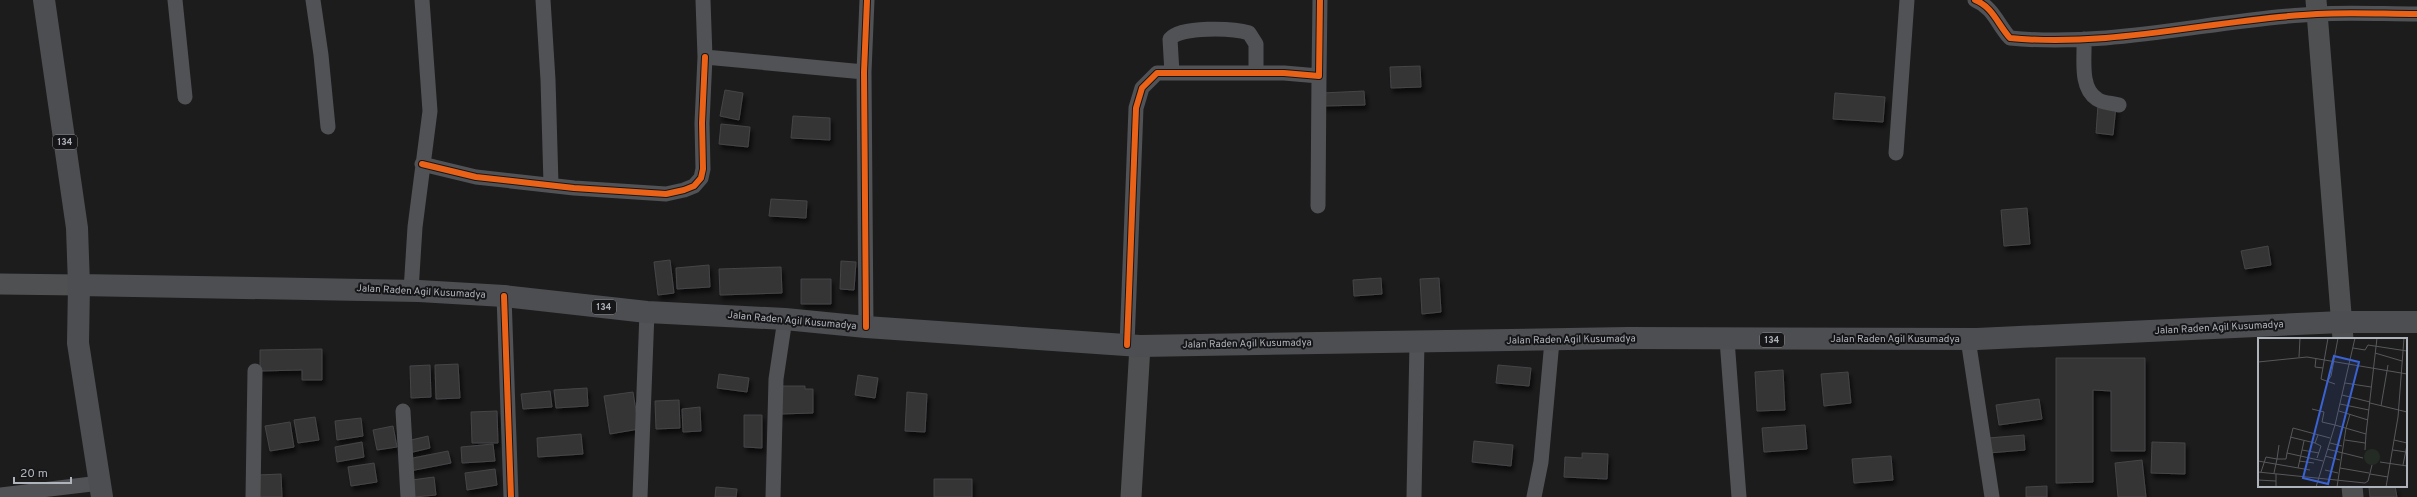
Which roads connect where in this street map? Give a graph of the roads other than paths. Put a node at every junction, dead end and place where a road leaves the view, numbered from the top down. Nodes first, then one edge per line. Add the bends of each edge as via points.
1 (44, 0) edge
2 (175, 0) edge
3 (313, 0) edge
4 (422, 0) edge
5 (543, 0) edge
6 (703, 0) edge
7 (867, 0) edge
8 (1320, 0) edge
9 (1907, 0) edge
10 (1975, 0) edge
11 (2316, 7) edge
12 (2417, 14) edge
13 (2084, 39) junction
14 (705, 57) junction
15 (864, 72) junction
16 (1172, 73) junction
17 (1256, 73) junction
18 (1319, 76) junction
19 (185, 97) dead end
20 (2119, 105) dead end
21 (328, 127) dead end
22 (1896, 153) dead end
23 (422, 164) junction
24 (551, 184) junction
25 (1318, 206) dead end
26 (0, 284) edge
27 (80, 285) junction
28 (411, 291) junction
29 (504, 296) junction
30 (647, 312) junction
31 (785, 319) junction
32 (2417, 322) edge
33 (866, 327) junction
34 (2342, 331) edge
35 (1968, 339) junction
36 (1727, 340) junction
37 (1552, 341) junction
38 (1418, 342) junction
39 (1134, 345) junction
40 (255, 371) dead end
41 (403, 411) dead end
42 (2352, 487) edge
43 (101, 490) edge
44 (0, 495) edge
45 (253, 497) edge
46 (408, 497) edge
47 (511, 497) edge
48 (640, 497) edge
49 (773, 497) edge
50 (1131, 497) edge
51 (1414, 497) edge
52 (1534, 497) edge
53 (1739, 497) edge
54 (1992, 497) edge
55 (2353, 497) edge

1 - 27 main road, 134 via 77,228
2 - 19 street
3 - 21 street
4 - 23 street via 430,111
5 - 24 street
6 - 14 street
7 - 15 street
8 - 18 street
9 - 22 street
10 - 13 street via 1992,12 2010,38
11 - 12 street
11 - 13 street
11 - 34 main road
13 - 20 street via 2085,77 2090,93 2098,100
14 - 15 street
14 - 24 street via 703,169 701,178 694,186 666,194
15 - 33 street
16 - 17 street
16 - 17 street via 1170,40 1174,35 1182,32 1240,30 1249,33 1256,44
16 - 39 street via 1157,73 1148,80 1142,88 1136,108
17 - 18 street
18 - 25 street
23 - 24 street via 476,177
23 - 28 street
26 - 27 main road
27 - 28 main road, Jalan Raden Agil Kusumadya / 134
27 - 43 main road via 78,342
28 - 29 main road, Jalan Raden Agil Kusumadya / 134
29 - 30 main road, Jalan Raden Agil Kusumadya / 134
29 - 47 street
30 - 31 main road, Jalan Raden Agil Kusumadya / 134
30 - 48 street
31 - 33 main road, Jalan Raden Agil Kusumadya / 134
31 - 49 street via 776,379
32 - 34 main road, Jalan Raden Agil Kusumadya / 134
33 - 39 main road, Jalan Raden Agil Kusumadya / 134
34 - 35 main road, Jalan Raden Agil Kusumadya / 134
35 - 36 main road, Jalan Raden Agil Kusumadya / 134
35 - 54 street
36 - 37 main road, Jalan Raden Agil Kusumadya / 134 via 1628,338
36 - 53 street
37 - 38 main road, Jalan Raden Agil Kusumadya / 134
37 - 52 street via 1541,462
38 - 39 main road, Jalan Raden Agil Kusumadya / 134
38 - 51 street
39 - 50 main road
40 - 45 street
41 - 46 street
42 - 55 main road
43 - 44 street

